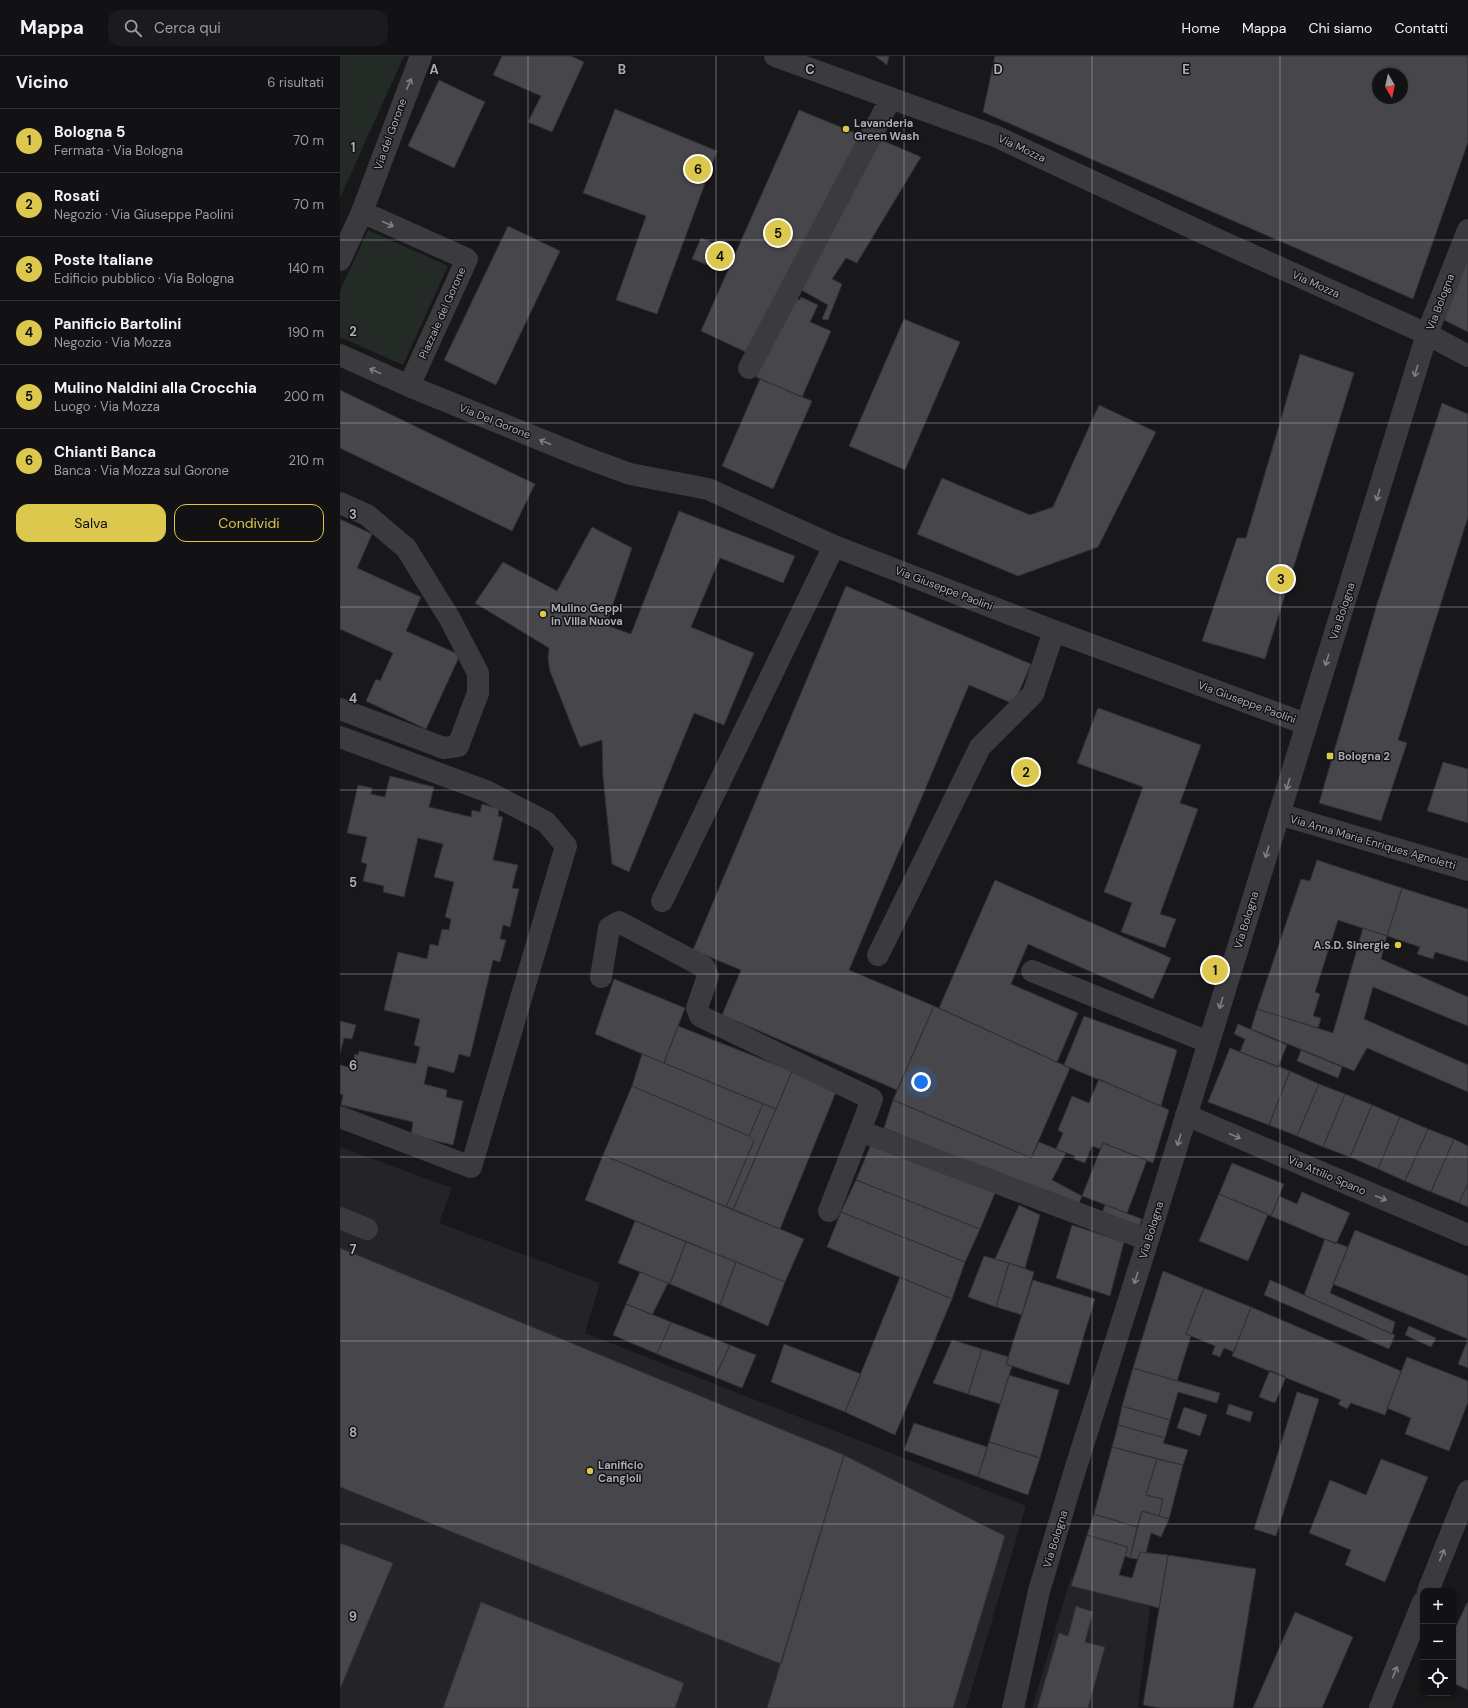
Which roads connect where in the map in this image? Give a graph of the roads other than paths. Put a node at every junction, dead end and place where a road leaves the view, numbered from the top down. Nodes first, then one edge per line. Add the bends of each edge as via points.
1 (421, 56) edge
2 (775, 56) edge
3 (891, 98) junction
4 (362, 212) junction
5 (1468, 230) edge
6 (340, 260) edge
7 (1427, 334) junction
8 (340, 355) edge
9 (1468, 356) edge
10 (748, 368) dead end
11 (409, 386) junction
12 (582, 456) joint
13 (340, 503) edge
14 (834, 546) junction
15 (1054, 631) junction
16 (340, 709) edge
17 (1306, 724) junction
18 (340, 738) edge
19 (1279, 814) junction
20 (1468, 870) edge
21 (662, 900) dead end
22 (878, 954) dead end
23 (1032, 971) dead end
24 (601, 977) dead end
25 (1208, 1042) junction
26 (1186, 1116) junction
27 (340, 1117) edge
28 (860, 1130) junction
29 (829, 1211) dead end
30 (340, 1218) edge
31 (367, 1228) dead end
32 (1468, 1235) edge
33 (1148, 1240) junction
34 (1468, 1491) edge
35 (1429, 1588) edge
36 (1420, 1609) edge
37 (1013, 1708) edge
38 (1380, 1708) edge

4 -> 1 street, Via del Gorone
2 - 3 street, Via Mozza
3 - 7 street, Via Mozza via 995,136
3 - 10 street
4 - 6 street
4 -> 11 street, Piazzale del Gorone via 467,259
5 - 7 street, Via Bologna
7 - 9 street, Via Mozza
7 -> 17 street, Via Bologna
11 -> 8 street
12 -> 11 street, Via Del Gorone
12 - 14 street, Via Giuseppe Paolini via 630,474 708,489
13 - 16 street via 367,515 406,548 450,619 478,673 478,693 458,746 444,748
14 - 15 street, Via Giuseppe Paolini
14 - 21 street
15 - 17 street, Via Giuseppe Paolini
15 - 22 street via 1033,694 980,747
17 -> 19 street, Via Bologna
18 - 27 street via 486,791 546,822 566,846 471,1168
19 - 20 street, Via Anna Maria Enriques Agnoletti
19 -> 25 street, Via Bologna
23 - 25 street
24 - 28 street via 609,928 619,922 704,967 708,976 697,1008 700,1016 872,1099
25 - 26 street, Via Bologna
26 -> 32 street, Via Attilio Spano
26 -> 33 street, Via Bologna
28 - 29 street
28 - 33 street
30 - 31 street
33 -> 37 street, Via Bologna via 1039,1591
35 -> 34 street
38 -> 36 street

